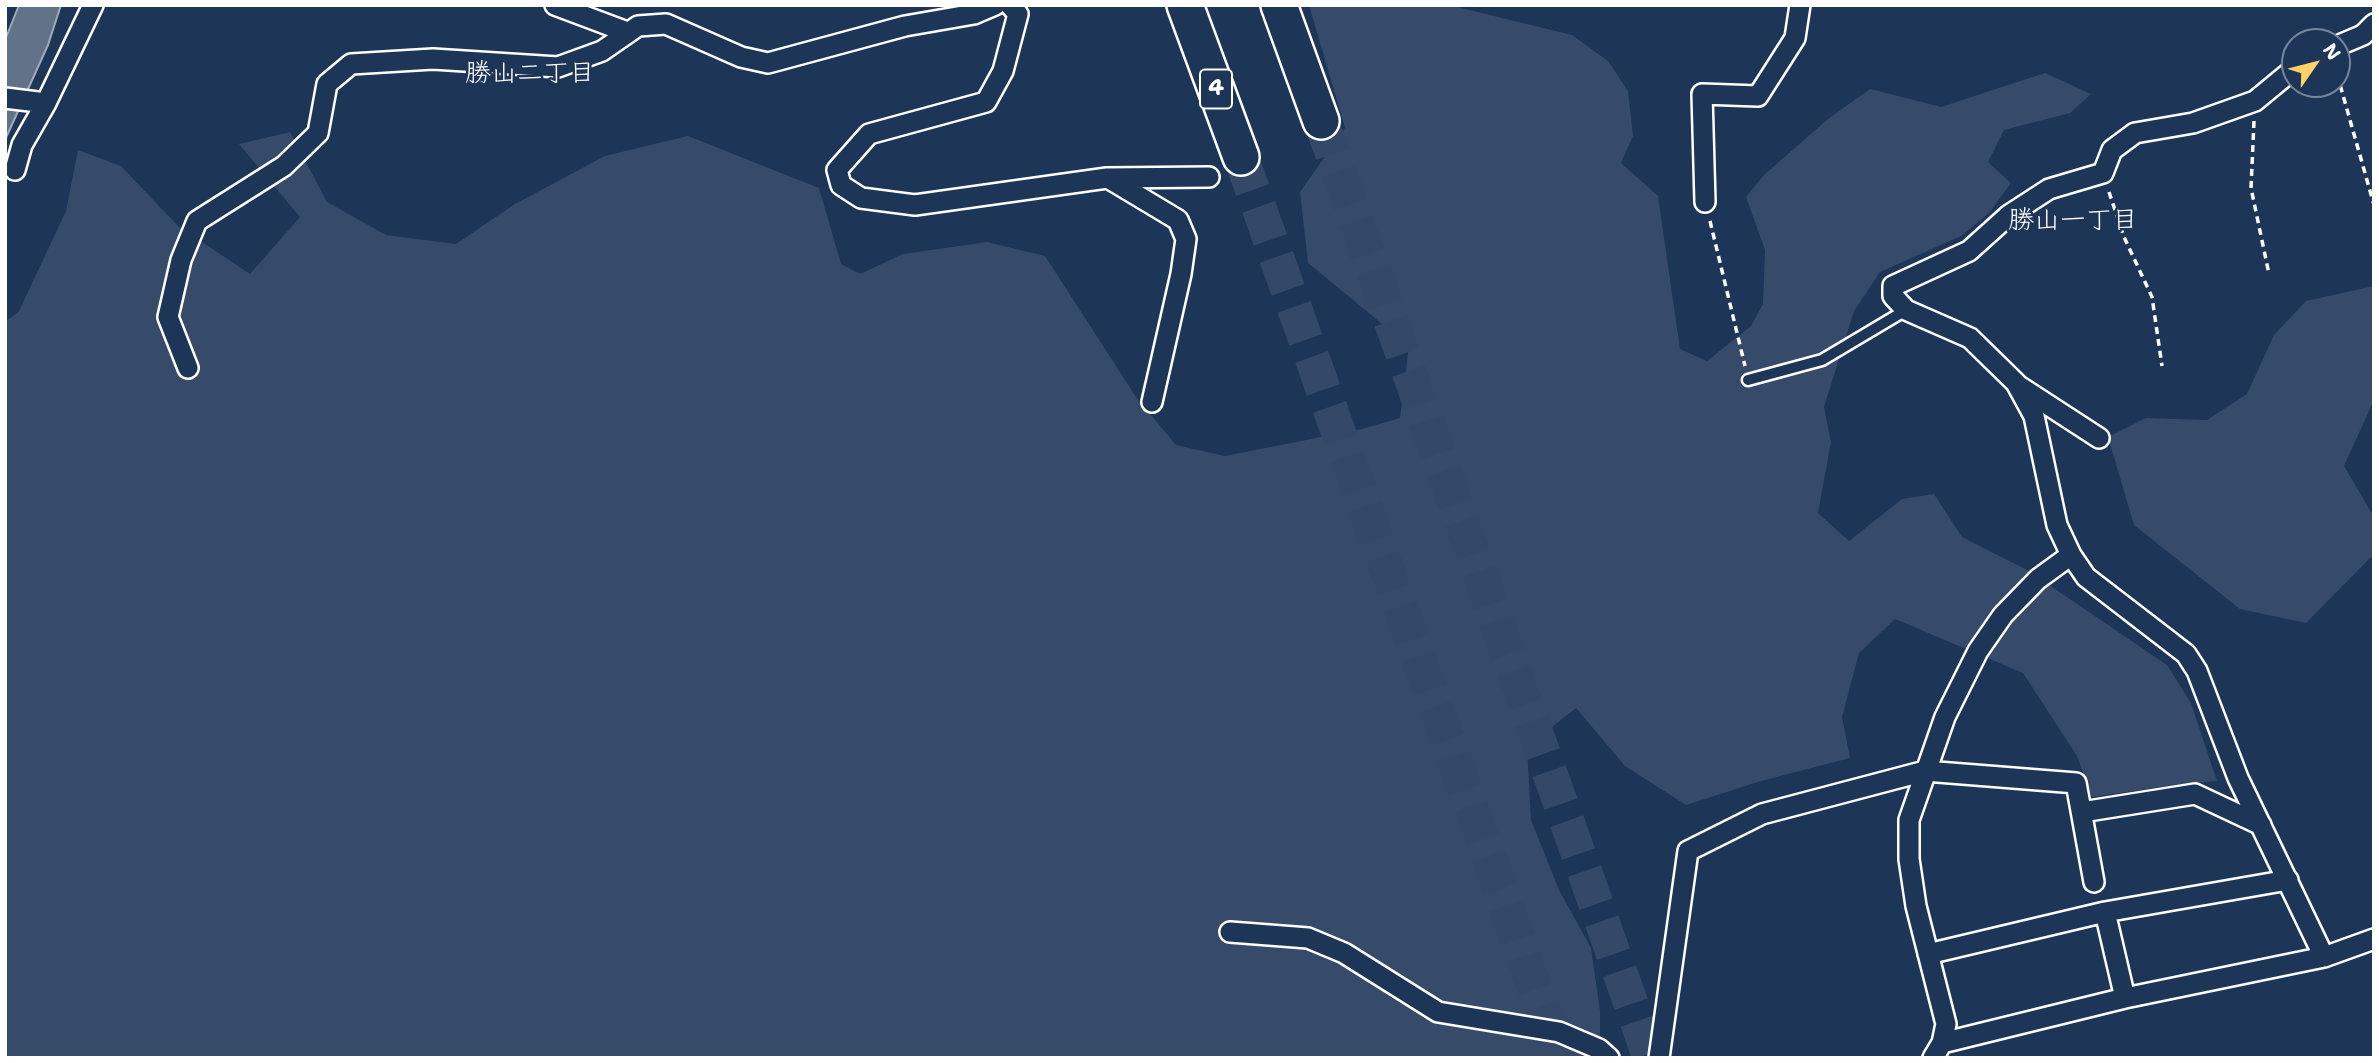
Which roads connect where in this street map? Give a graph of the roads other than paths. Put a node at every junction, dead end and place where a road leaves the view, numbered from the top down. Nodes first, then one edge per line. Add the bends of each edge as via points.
1 (93, 5) edge
2 (555, 5) edge
3 (662, 5) edge
4 (995, 5) edge
5 (1010, 5) edge
6 (1279, 5) edge
7 (1800, 5) edge
8 (1188, 13) edge
9 (2374, 24) edge
10 (655, 25) junction
11 (627, 32) junction
12 (2351, 40) edge
13 (2281, 80) edge
14 (5, 98) edge
15 (46, 103) junction
16 (1321, 121) tunnel mouth
17 (1241, 158) tunnel mouth
18 (15, 170) dead end
19 (1209, 177) dead end
20 (1107, 178) junction
21 (1705, 202) road end
22 (1906, 310) junction
23 (188, 368) dead end
24 (1748, 380) road end
25 (2016, 383) junction
26 (1152, 402) dead end
27 (2099, 438) dead end
28 (2071, 555) junction
29 (1925, 771) junction
30 (2082, 812) junction
31 (2261, 825) junction
32 (2288, 880) junction
33 (2094, 881) dead end
34 (2105, 912) junction
35 (1230, 932) dead end
36 (2374, 939) edge
37 (1928, 954) junction
38 (2324, 957) junction
39 (2124, 998) junction
40 (1938, 1050) edge
41 (1609, 1058) edge
42 (1659, 1058) edge

1 - 15 street
2 - 11 street
3 - 10 street
4 - 10 street via 974,14 905,26 768,63 741,57 666,24
5 - 20 street via 1018,14 1003,71 986,102 869,134 837,170 841,185 861,198 915,205
6 - 16 highway
7 - 21 street via 1795,38 1758,96 1702,94
8 - 17 highway, 4
9 - 12 street
10 - 11 street
11 - 23 street via 602,51 558,67 433,59 351,64 327,84 318,133 284,166 197,221 181,260 169,317
13 - 22 street via 2255,101 2193,123 2135,133 2112,150 2103,173 2049,189 2009,215 1969,250 1893,286 1893,296
14 - 15 street
15 - 18 street via 22,145
19 - 20 street
20 - 26 street via 1178,220 1186,239
22 - 24 lane via 1822,360
22 - 25 street via 1970,338
25 - 27 street
25 - 28 street via 2034,415 2057,525
28 - 29 street via 2038,579 2003,615 1978,651 1945,717
28 - 31 street via 2086,577 2186,654
29 - 30 street via 2076,783
29 - 37 street via 1909,820 1909,859
29 - 42 street via 1762,814 1688,850
30 - 31 street via 2195,794
30 - 33 street
31 - 32 street
32 - 34 street
32 - 38 street
34 - 37 street
34 - 39 street
35 - 41 street via 1308,938 1344,953 1438,1012 1559,1032
36 - 38 street
37 - 40 street via 1946,1024
38 - 39 street
39 - 40 street

